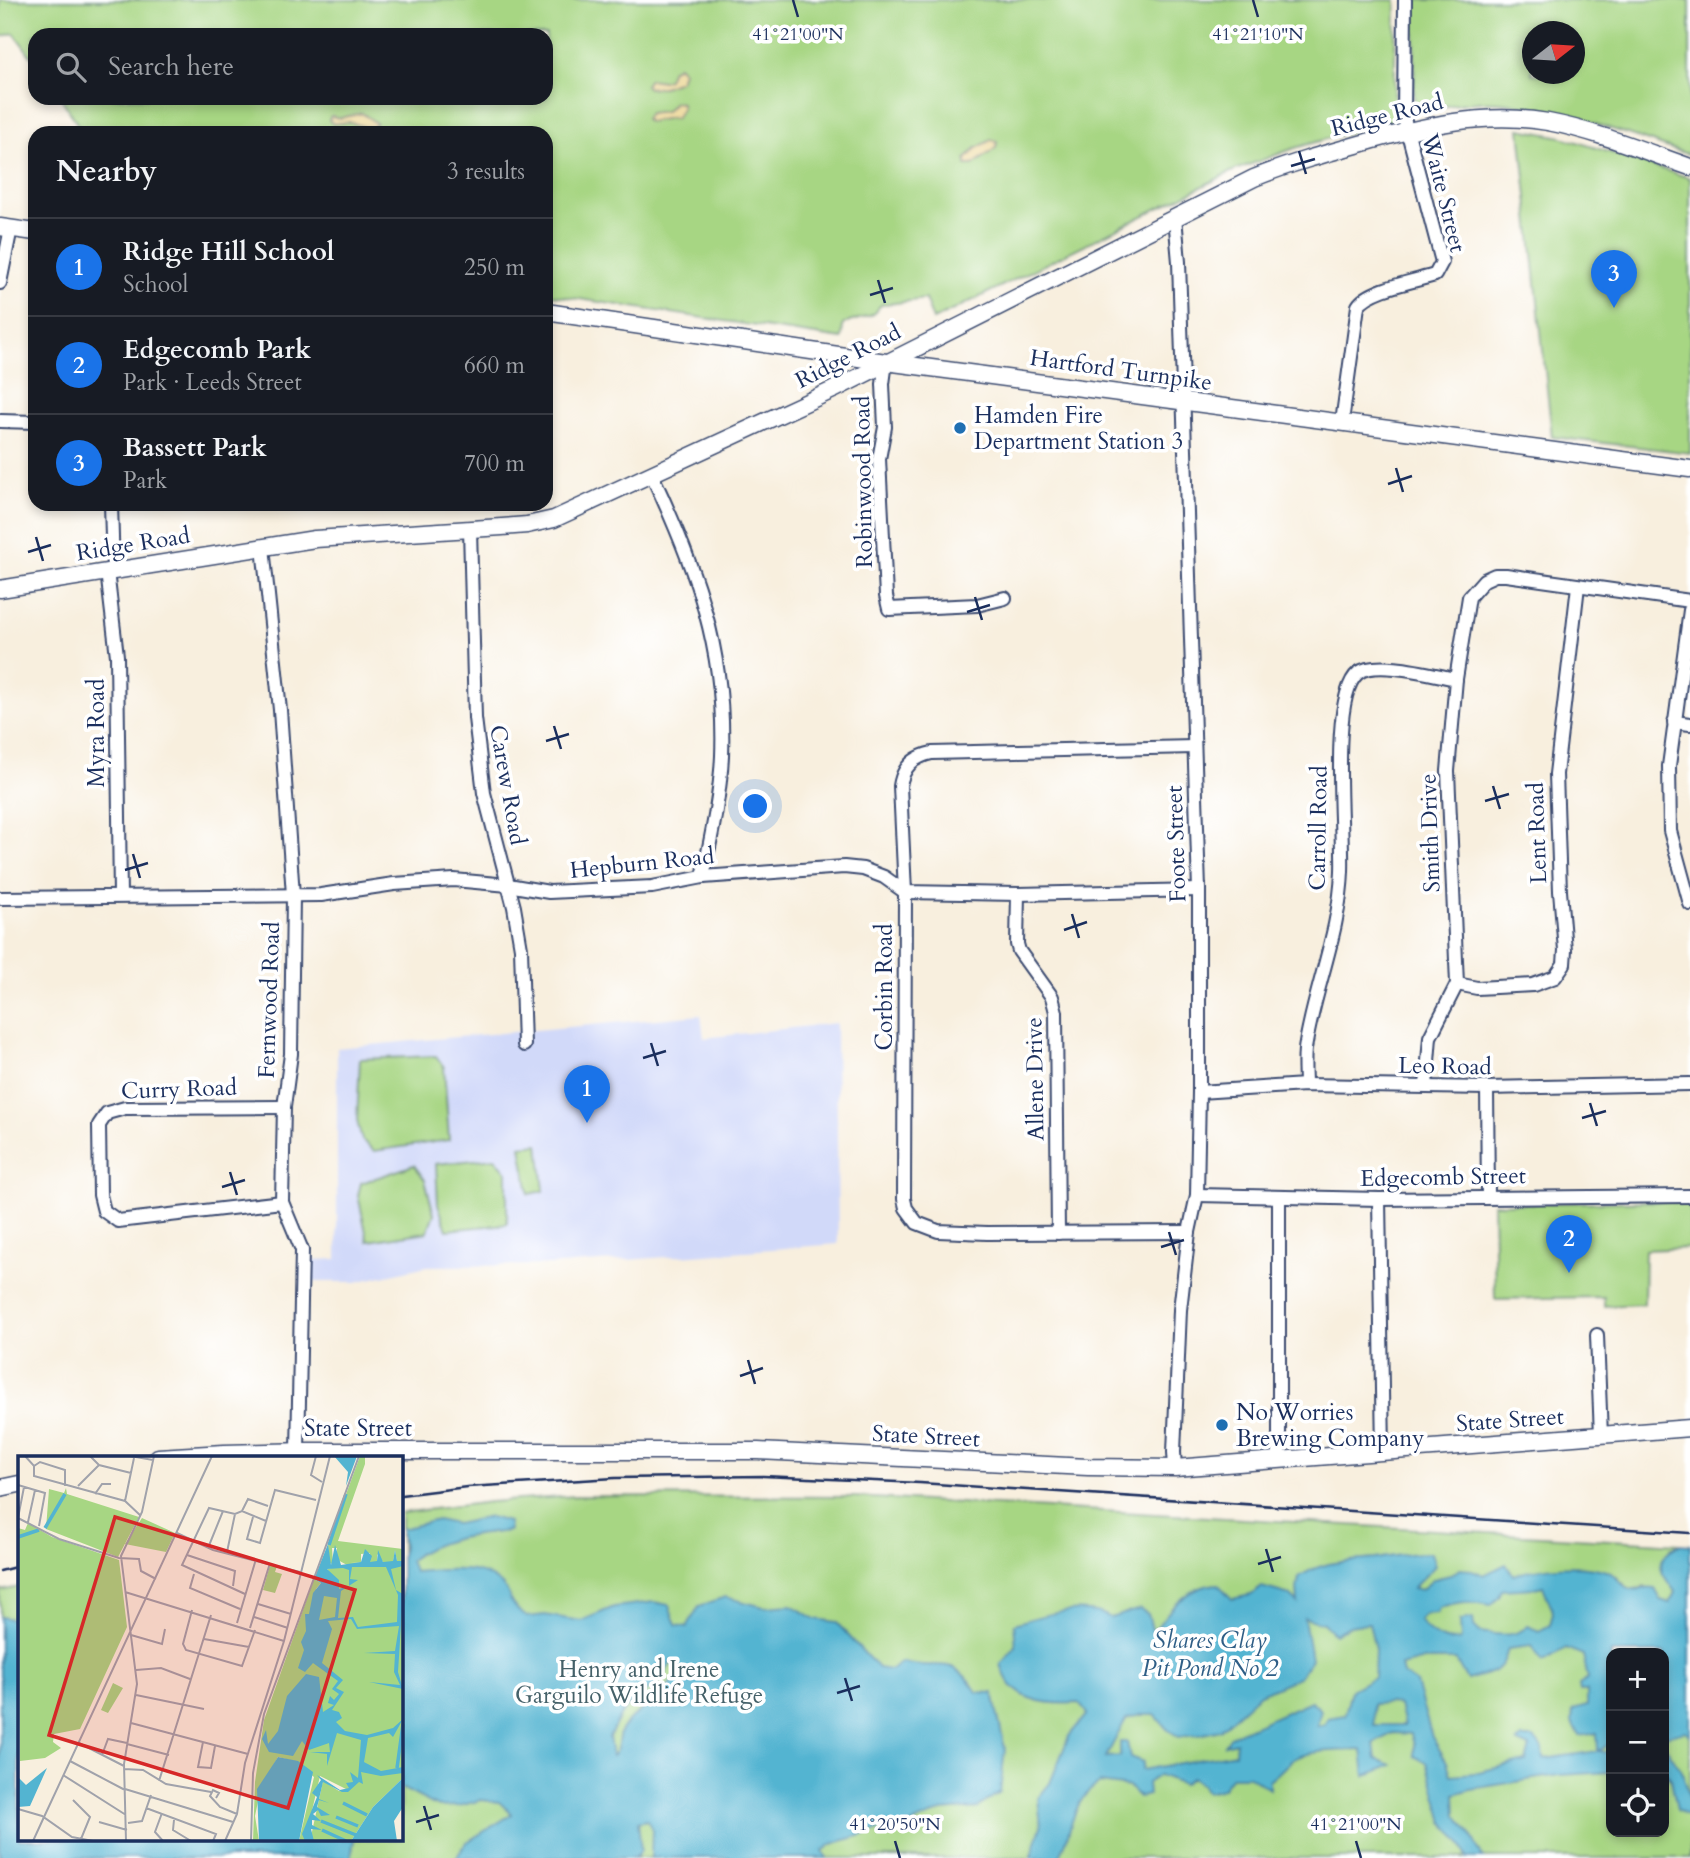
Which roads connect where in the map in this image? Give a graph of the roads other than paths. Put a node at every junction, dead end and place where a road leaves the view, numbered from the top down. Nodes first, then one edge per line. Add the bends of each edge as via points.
1 (1405, 0) edge
2 (1406, 131) junction
3 (1690, 167) edge
4 (1175, 217) junction
5 (5, 227) edge
6 (28, 231) edge
7 (0, 283) edge
8 (553, 313) edge
9 (886, 362) junction
10 (1183, 401) junction
11 (0, 421) edge
12 (28, 422) edge
13 (1342, 422) junction
14 (1690, 469) edge
15 (652, 475) junction
16 (111, 511) edge
17 (470, 529) junction
18 (263, 547) junction
19 (110, 570) junction
20 (1578, 586) junction
21 (0, 589) edge
22 (1005, 598) dead end
23 (1690, 601) edge
24 (1690, 610) edge
25 (1456, 679) junction
26 (1674, 722) junction
27 (1690, 724) edge
28 (1194, 747) junction
29 (1685, 865) edge
30 (703, 877) junction
31 (508, 885) junction
32 (1199, 890) junction
33 (905, 892) junction
34 (1018, 894) junction
35 (293, 895) junction
36 (120, 897) junction
37 (0, 898) edge
38 (1690, 904) edge
39 (1457, 984) junction
40 (524, 1045) dead end
41 (1690, 1084) edge
42 (1305, 1085) junction
43 (1426, 1086) junction
44 (1487, 1088) junction
45 (1199, 1092) junction
46 (285, 1107) junction
47 (1196, 1195) junction
48 (1690, 1196) edge
49 (1488, 1197) junction
50 (1279, 1198) junction
51 (1379, 1199) junction
52 (282, 1202) junction
53 (1189, 1232) junction
54 (1058, 1233) junction
55 (1597, 1335) dead end
56 (1690, 1428) edge
57 (1601, 1436) junction
58 (298, 1451) junction
59 (1383, 1452) junction
60 (174, 1456) edge
61 (1279, 1461) junction
62 (1175, 1468) junction
63 (18, 1484) edge
64 (0, 1488) edge

1 - 2 street, Waite Street
2 - 3 main road, Ridge Road via 1471,119 1533,120 1583,131
2 - 4 main road, Ridge Road via 1268,172
2 - 13 street, Waite Street via 1443,262 1435,275 1362,299
4 - 9 main road, Ridge Road
4 - 10 street, Foote Street
5 - 6 main road
5 - 7 street
8 - 9 main road, Hartford Turnpike
9 - 10 main road, Hartford Turnpike
9 - 15 main road, Ridge Road
9 - 22 street, Robinwood Road via 885,427 879,459 889,609 977,605
10 - 13 main road, Hartford Turnpike
10 - 28 street, Foote Street
11 - 12 street
13 - 14 main road, Hartford Turnpike
15 - 17 main road, Ridge Road via 554,519
15 - 30 street via 710,621 720,687 722,757
16 - 19 street, Myra Road
17 - 18 main road, Ridge Road via 338,536
17 - 31 street, Carew Road via 475,718 484,793
18 - 19 main road, Ridge Road
18 - 35 street, Fernwood Road
19 - 21 main road, Ridge Road
19 - 36 street, Myra Road via 117,656
20 - 23 street
20 - 25 street, Smith Drive via 1506,575 1484,580 1469,597
20 - 39 street, Lent Road via 1556,774 1564,964 1555,976 1533,985 1477,988
24 - 26 street
25 - 39 street, Smith Drive via 1448,771
25 - 42 street, Carroll Road via 1378,667 1360,671 1347,687 1341,738 1342,872 1333,933 1305,1045
26 - 27 street
26 - 29 street via 1670,831
28 - 32 street, Foote Street
28 - 33 street, Corbin Road via 932,753 916,759 904,770 900,786
29 - 38 street
30 - 31 street, Hepburn Road via 652,887 549,892
30 - 33 street, Hepburn Road via 844,867 884,877
31 - 35 street, Hepburn Road via 454,880
31 - 40 street, Carew Road via 521,947
32 - 34 street
32 - 45 street, Foote Street
33 - 34 street
33 - 54 street, Corbin Road via 906,1208 917,1223 938,1231
34 - 54 street, Allene Drive via 1019,951 1052,997 1056,1012
35 - 36 street, Hepburn Road
35 - 46 street, Fernwood Road via 292,1054
36 - 37 street, Hepburn Road
39 - 43 street, Smith Drive via 1430,1037
41 - 44 street, Leo Road
42 - 43 street, Leo Road
42 - 45 street, Leo Road
43 - 44 street, Leo Road
44 - 49 street
45 - 47 street, Foote Street
46 - 52 street, Fernwood Road
46 - 52 street, Curry Road via 125,1108 107,1113 99,1125 100,1195 104,1211 118,1221
47 - 50 street, Edgecomb Street
47 - 53 street, Foote Street
48 - 49 street, Edgecomb Street
49 - 51 street, Edgecomb Street
50 - 51 street, Edgecomb Street
50 - 61 street
51 - 59 street
52 - 58 street, Fernwood Road via 302,1250
53 - 54 street, Corbin Road
53 - 62 street, Foote Street via 1180,1310
55 - 57 street
56 - 57 main road, State Street
57 - 59 main road, State Street
58 - 60 main road, State Street
58 - 62 main road, State Street via 770,1452
59 - 61 main road, State Street
61 - 62 main road, State Street
63 - 64 main road

